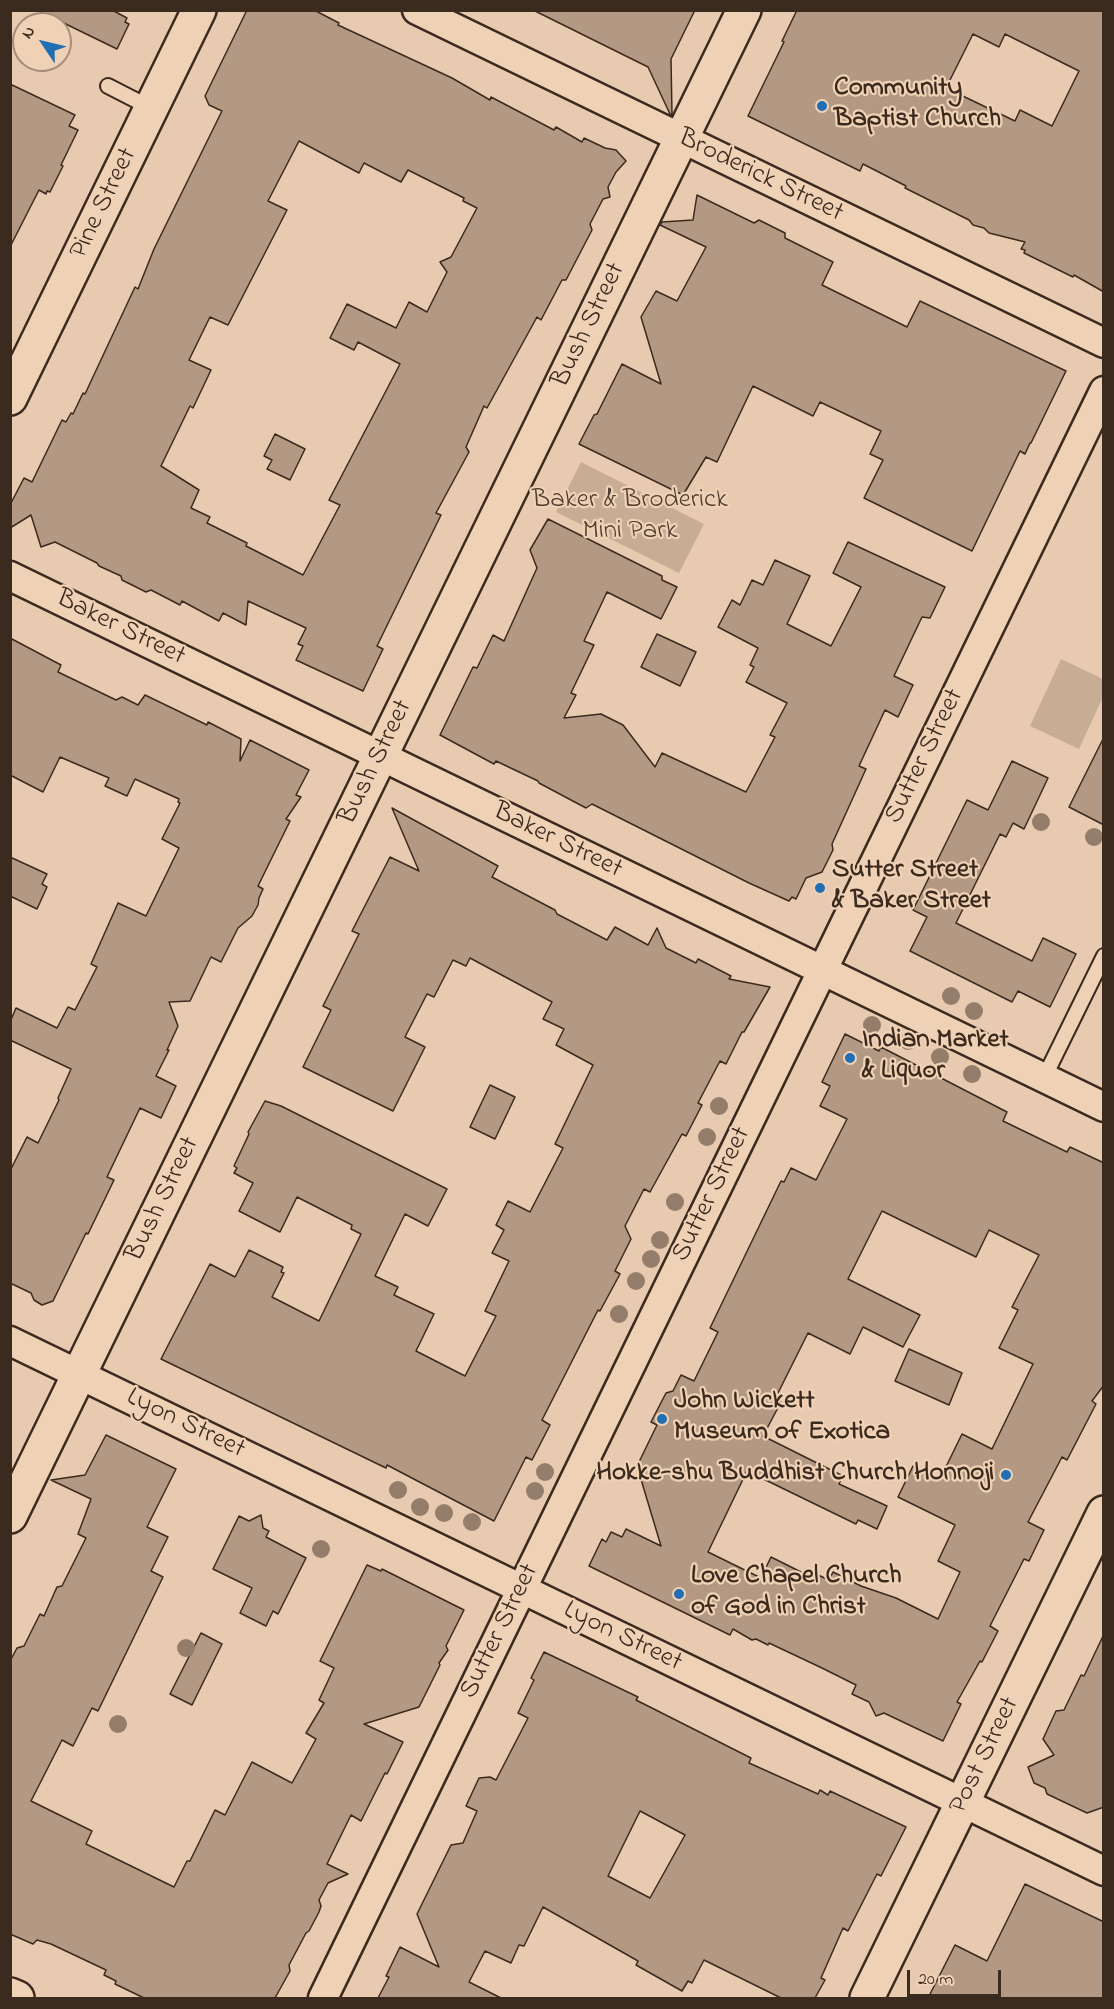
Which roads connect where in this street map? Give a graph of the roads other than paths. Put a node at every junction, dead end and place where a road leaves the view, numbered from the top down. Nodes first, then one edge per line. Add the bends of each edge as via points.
1 (199, 10) edge
2 (417, 10) edge
3 (744, 10) edge
4 (108, 86) dead end
5 (151, 108) junction
6 (681, 139) junction
7 (1104, 343) edge
8 (1104, 391) edge
9 (10, 398) edge
10 (10, 576) edge
11 (380, 756) junction
12 (1104, 956) edge
13 (822, 970) junction
14 (1044, 1078) junction
15 (1104, 1107) edge
16 (10, 1341) edge
17 (79, 1374) junction
18 (10, 1516) edge
19 (1101, 1526) edge
20 (522, 1590) junction
21 (963, 1803) junction
22 (1104, 1871) edge
23 (10, 1995) edge
24 (17, 1998) edge
25 (323, 1998) edge
26 (867, 1998) edge

1 - 5 main road, Pine Street
2 - 6 street, Broderick Street
3 - 6 main road, Bush Street
4 - 5 lane
5 - 9 main road, Pine Street
6 - 7 street, Broderick Street
6 - 11 main road, Bush Street
8 - 13 street, Sutter Street
10 - 11 street, Baker Street
11 - 13 street, Baker Street
11 - 17 main road, Bush Street
12 - 14 lane
13 - 14 street, Baker Street
13 - 20 street, Sutter Street
14 - 15 street, Baker Street
16 - 17 street, Lyon Street
17 - 18 main road, Bush Street
17 - 20 street, Lyon Street
19 - 21 main road, Post Street
20 - 21 street, Lyon Street
20 - 25 street, Sutter Street
21 - 22 street, Lyon Street
21 - 26 main road, Post Street
23 - 24 main road

